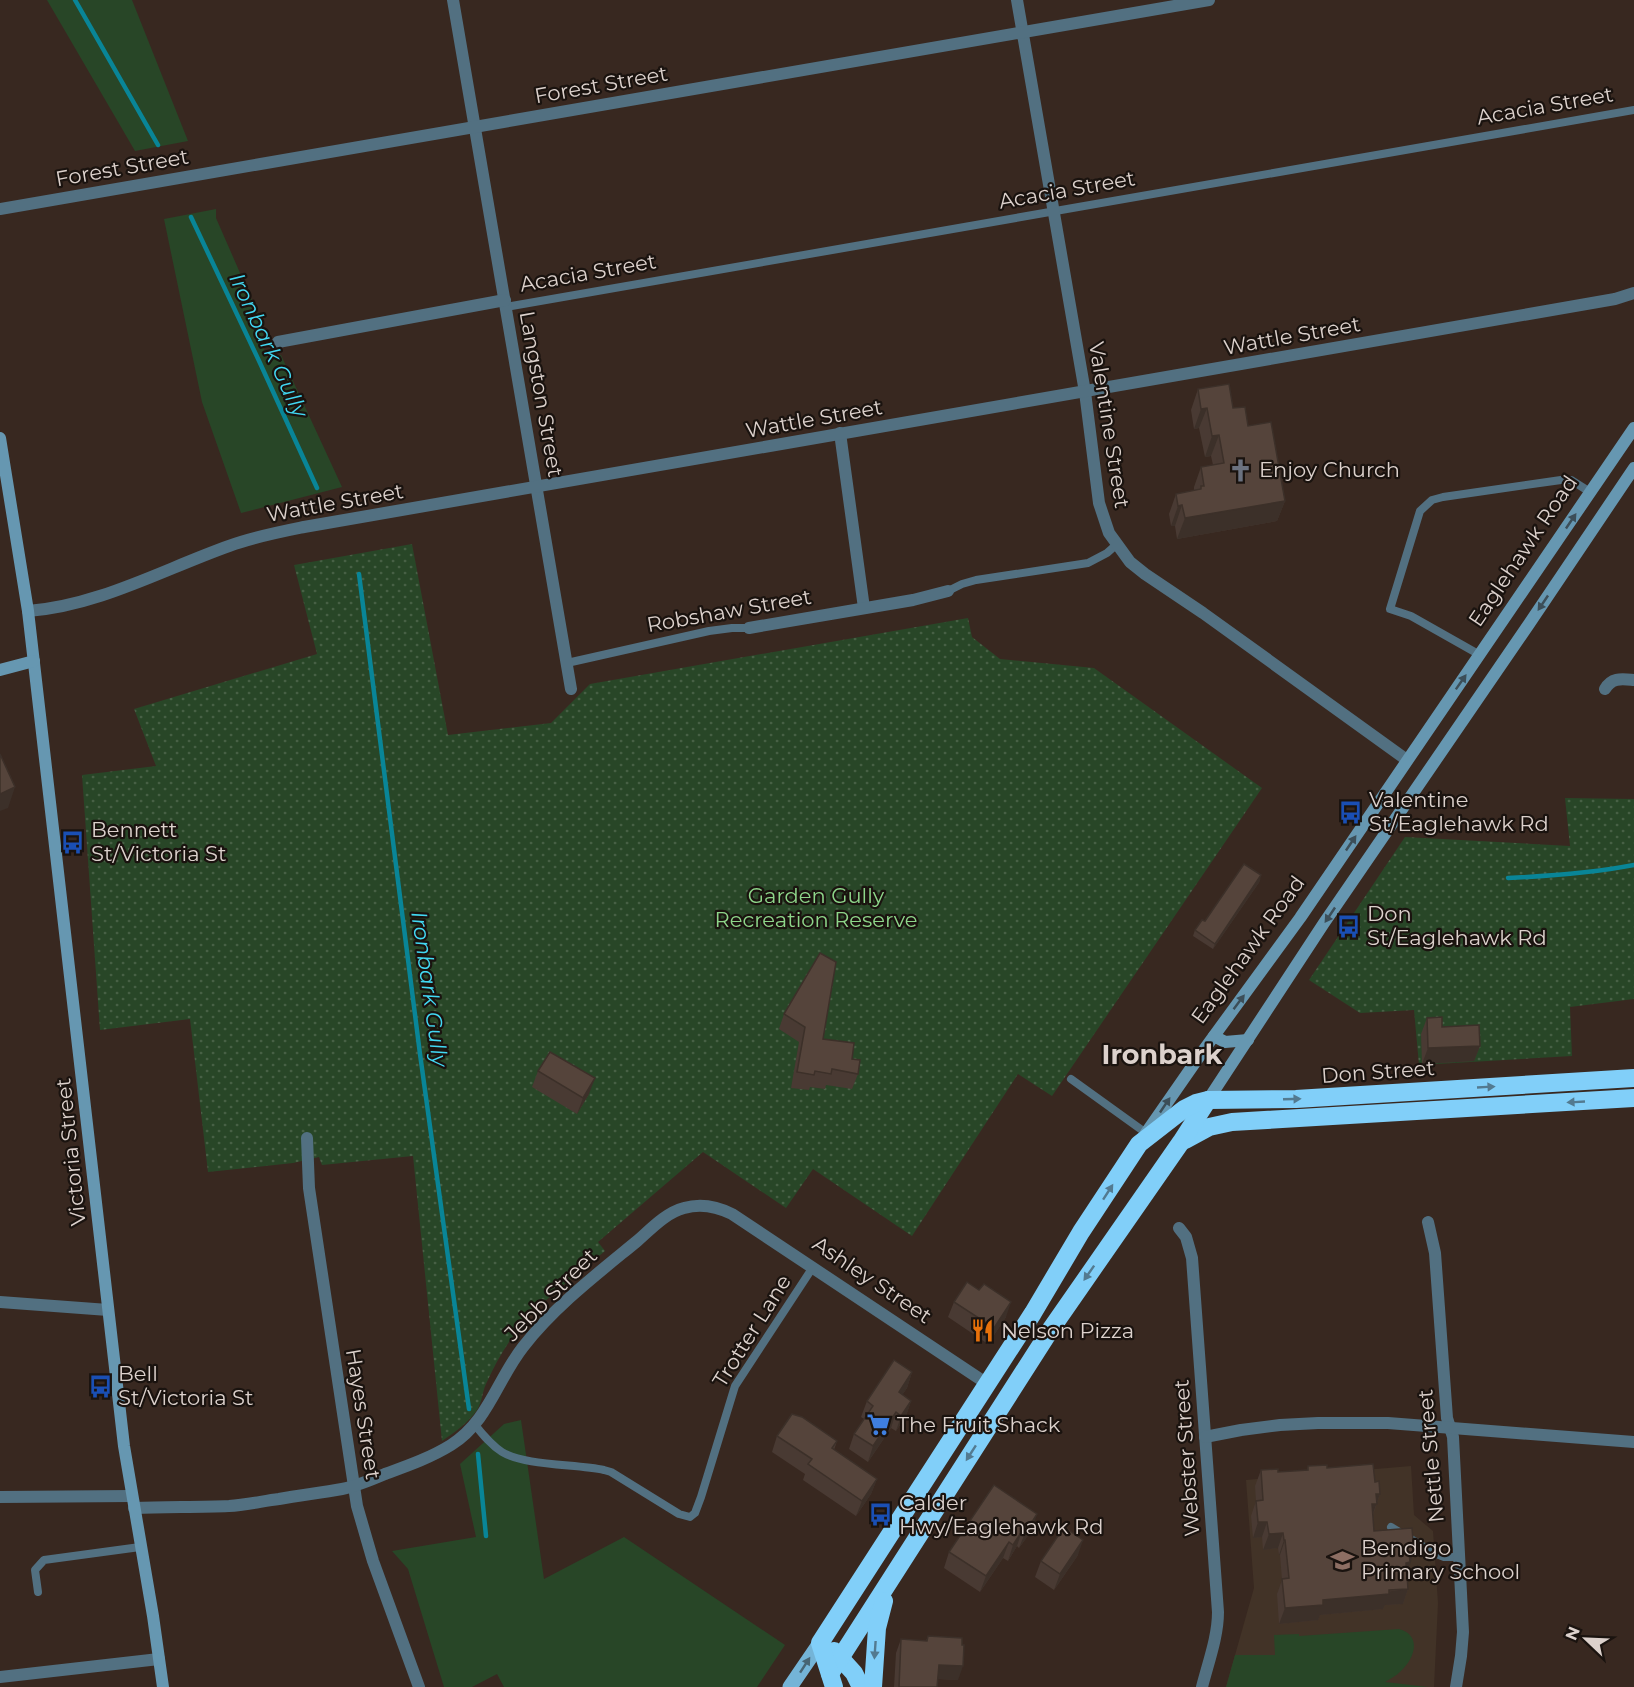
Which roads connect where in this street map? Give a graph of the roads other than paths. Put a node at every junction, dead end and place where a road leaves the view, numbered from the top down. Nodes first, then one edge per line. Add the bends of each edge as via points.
1 (453, 0) edge
2 (1017, 0) edge
3 (1209, 0) edge
4 (1022, 32) junction
5 (1634, 110) edge
6 (474, 126) junction
7 (0, 209) edge
8 (1053, 212) junction
9 (1634, 293) edge
10 (1615, 299) junction
11 (1634, 299) edge
12 (505, 303) junction
13 (278, 342) dead end
14 (1084, 392) junction
15 (1634, 428) edge
16 (840, 434) junction
17 (0, 438) edge
18 (1634, 468) edge
19 (537, 487) junction
20 (1590, 492) junction
21 (1116, 545) junction
22 (948, 591) joint
23 (864, 608) junction
24 (28, 611) junction
25 (748, 628) joint
26 (1480, 655) junction
27 (34, 661) junction
28 (567, 663) junction
29 (0, 670) edge
30 (1634, 680) edge
31 (571, 689) dead end
32 (1605, 689) dead end
33 (1407, 760) junction
34 (1426, 774) junction
35 (1214, 1036) junction
36 (1248, 1040) junction
37 (1071, 1078) dead end
38 (1634, 1078) edge
39 (1634, 1098) edge
40 (1208, 1100) junction
41 (307, 1138) dead end
42 (1143, 1138) junction
43 (1181, 1142) junction
44 (710, 1206) joint
45 (1428, 1222) dead end
46 (1179, 1228) dead end
47 (813, 1268) junction
48 (0, 1302) edge
49 (108, 1310) junction
50 (987, 1383) junction
51 (1007, 1396) junction
52 (475, 1425) junction
53 (1451, 1427) junction
54 (1205, 1437) junction
55 (1634, 1442) edge
56 (354, 1486) junction
57 (0, 1497) edge
58 (133, 1502) junction
59 (1390, 1527) edge
60 (140, 1547) junction
61 (1459, 1557) junction
62 (894, 1574) junction
63 (38, 1592) dead end
64 (820, 1642) junction
65 (841, 1658) junction
66 (159, 1659) junction
67 (0, 1677) edge
68 (829, 1683) edge
69 (162, 1687) edge
70 (419, 1687) edge
71 (790, 1687) edge
72 (861, 1687) edge
73 (873, 1687) edge
74 (1202, 1687) edge
75 (1456, 1687) edge

1 - 6 street, Langston Street
2 - 4 street, Valentine Street
3 - 4 street, Forest Street
4 - 6 street, Forest Street
4 - 8 street, Valentine Street
5 - 8 lane, Acacia Street
6 - 7 street, Forest Street
6 - 12 street, Langston Street
8 - 12 lane, Acacia Street
8 - 14 street, Valentine Street
9 - 10 street, Wattle Street
10 - 11 street, Wattle Street
10 - 14 street, Wattle Street
12 - 13 street, Acacia Street
12 - 19 street, Langston Street
14 - 16 street, Wattle Street
14 - 21 street, Valentine Street via 1099,503
15 - 20 main road, Eaglehawk Road
16 - 19 street, Wattle Street
16 - 23 street
17 - 24 main road, Victoria Street
18 -> 34 main road
19 - 24 street, Wattle Street via 262,536 84,601
19 - 28 street, Langston Street
26 -> 20 main road, Eaglehawk Road
20 - 26 lane via 1571,480 1561,480 1443,497 1432,500 1420,511 1390,609 1411,616
21 - 22 lane, Robshaw Street via 1088,563 976,580
21 - 33 street, Valentine Street via 1153,580
22 - 23 street, Robshaw Street
23 - 25 street, Robshaw Street
24 - 27 main road, Victoria Street
25 - 28 lane, Robshaw Street via 709,630
33 -> 26 main road, Eaglehawk Road
27 - 29 main road
27 - 49 main road, Victoria Street
28 - 31 street, Langston Street
30 - 32 street via 1615,680
33 - 34 main road, Valentine Street
35 -> 33 main road, Eaglehawk Road
34 -> 36 main road
35 - 36 main road via 1225,1042
42 -> 35 main road, Eaglehawk Road
36 - 40 main road
37 - 42 lane
40 -> 38 highway, Don Street via 1296,1099
39 -> 43 highway, Don Street via 1232,1122 1209,1127
40 - 42 highway, Don Street via 1184,1109
40 - 43 highway
41 - 56 street, Hayes Street via 309,1188
50 -> 42 highway, Eaglehawk Road
43 -> 51 highway
44 - 47 street, Ashley Street via 732,1214
44 - 52 street, Jebb Street via 683,1208 667,1216 561,1307 522,1348
45 - 53 street, Nettle Street via 1435,1252 1447,1418
46 - 54 street, Webster Street via 1192,1258
47 - 50 street, Ashley Street
47 - 52 lane, Trotter Lane via 735,1386 695,1513 690,1517 611,1472 507,1455
48 - 49 street
49 - 58 main road, Victoria Street
50 - 51 highway, Ashley Street
50 - 64 highway, Eaglehawk Road
51 -> 62 highway
52 - 56 street, Jebb Street via 438,1453
53 - 54 street via 1318,1423
53 - 55 street
53 - 61 street, Nettle Street
54 - 74 street, Webster Street via 1218,1620
56 - 58 street, Jebb Street via 232,1506
56 - 70 street, Hayes Street via 367,1544
57 - 58 street, Jebb Street
58 - 60 main road, Victoria Street
59 - 61 lane via 1434,1553
60 - 63 lane via 44,1560 35,1570
60 - 66 main road, Victoria Street
61 - 75 street, Nettle Street via 1463,1632
62 - 65 highway
62 -> 73 highway via 877,1628
64 - 65 highway
64 - 68 highway
71 -> 64 main road, Eaglehawk Road
65 - 68 highway
65 - 72 highway
66 - 67 street
66 - 69 main road, Victoria Street

